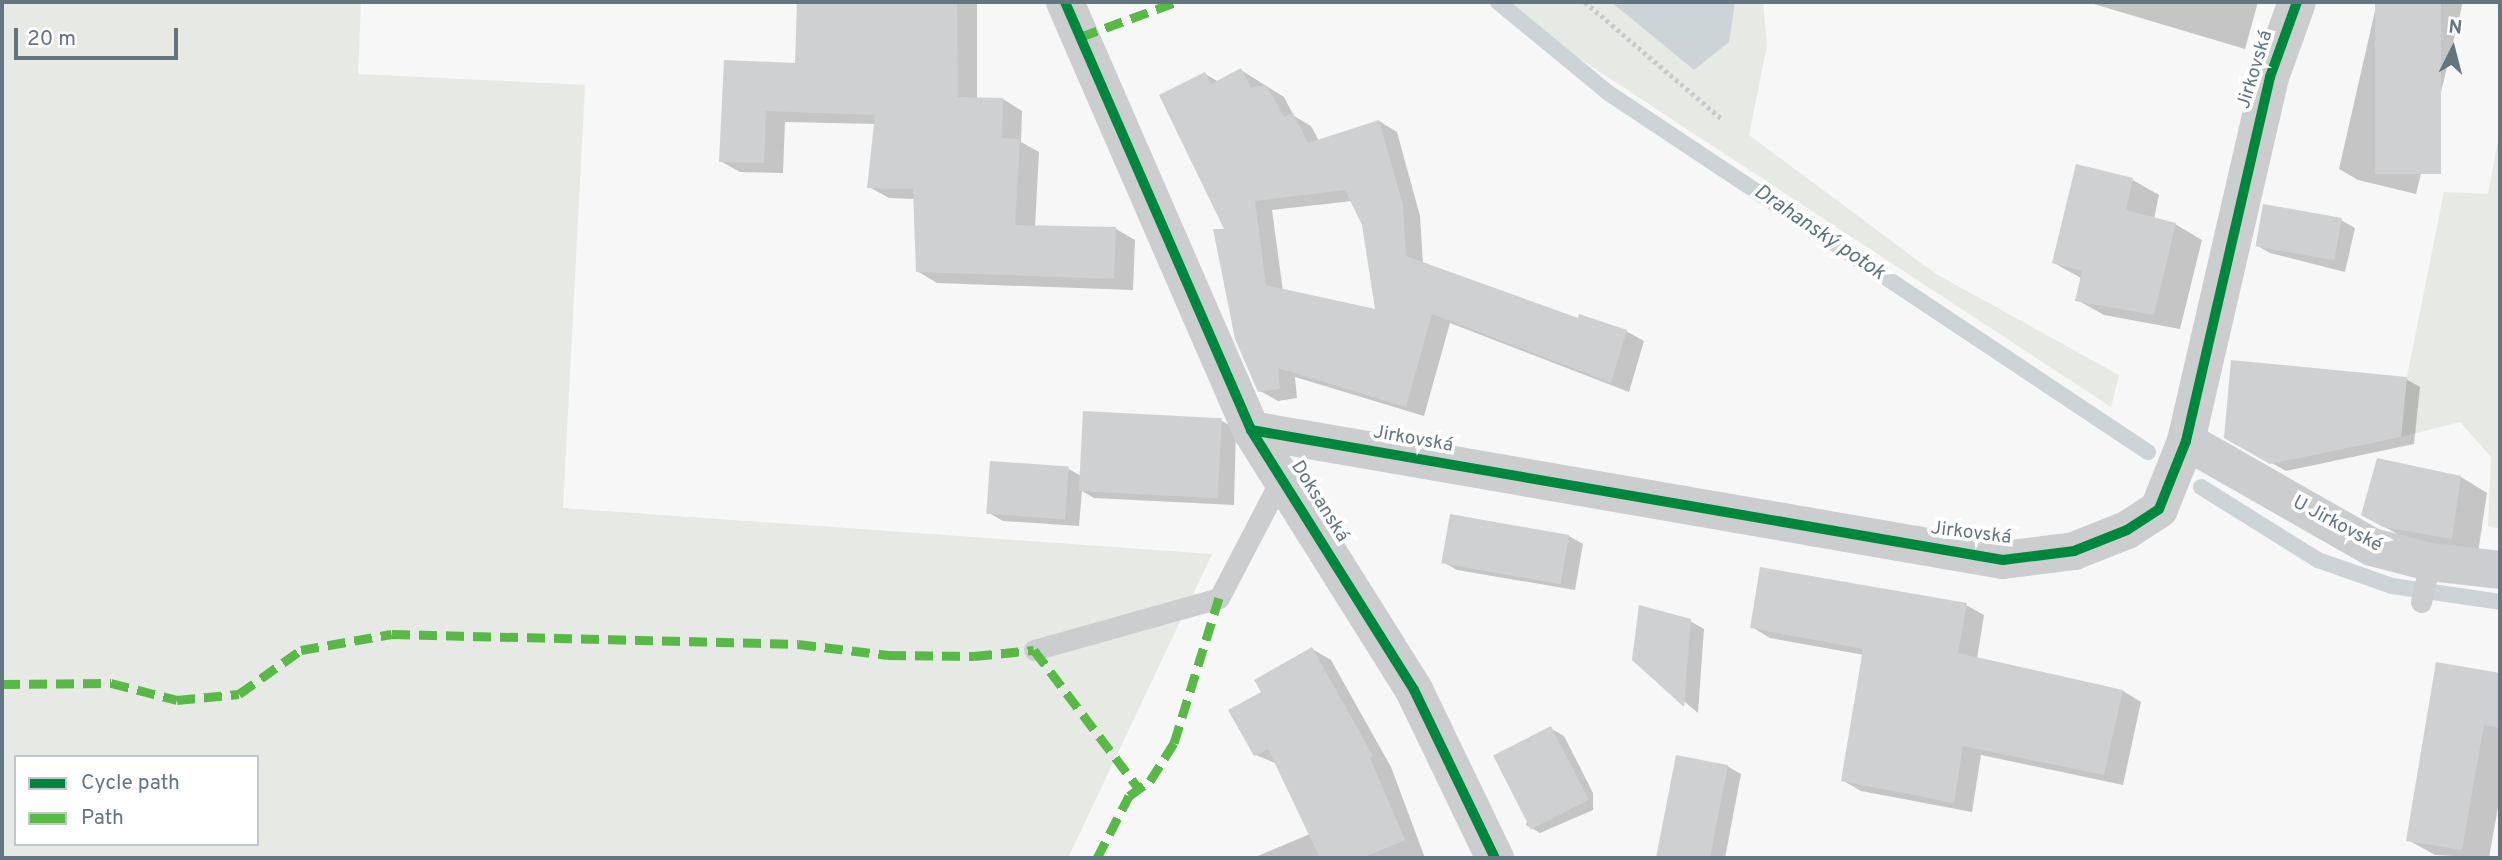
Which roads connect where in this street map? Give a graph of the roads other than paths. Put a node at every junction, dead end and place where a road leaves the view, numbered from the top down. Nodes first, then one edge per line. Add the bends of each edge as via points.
1 (1065, 2) edge
2 (2297, 2) edge
3 (1251, 430) junction
4 (2186, 441) junction
5 (1283, 475) junction
6 (2500, 570) edge
7 (2428, 571) junction
8 (2421, 602) dead end
9 (1034, 650) dead end
10 (1495, 858) edge

1 - 3 street, Doksanská
2 - 4 street, Jirkovská via 2270,77
3 - 4 street, Jirkovská via 2003,559 2074,551 2138,523 2159,509
3 - 5 street, Doksanská
4 - 7 street, U Jirkovské via 2372,548
5 - 9 lane via 1219,598
5 - 10 street, Doksanská via 1414,690
6 - 7 street, U Jirkovské
7 - 8 lane

